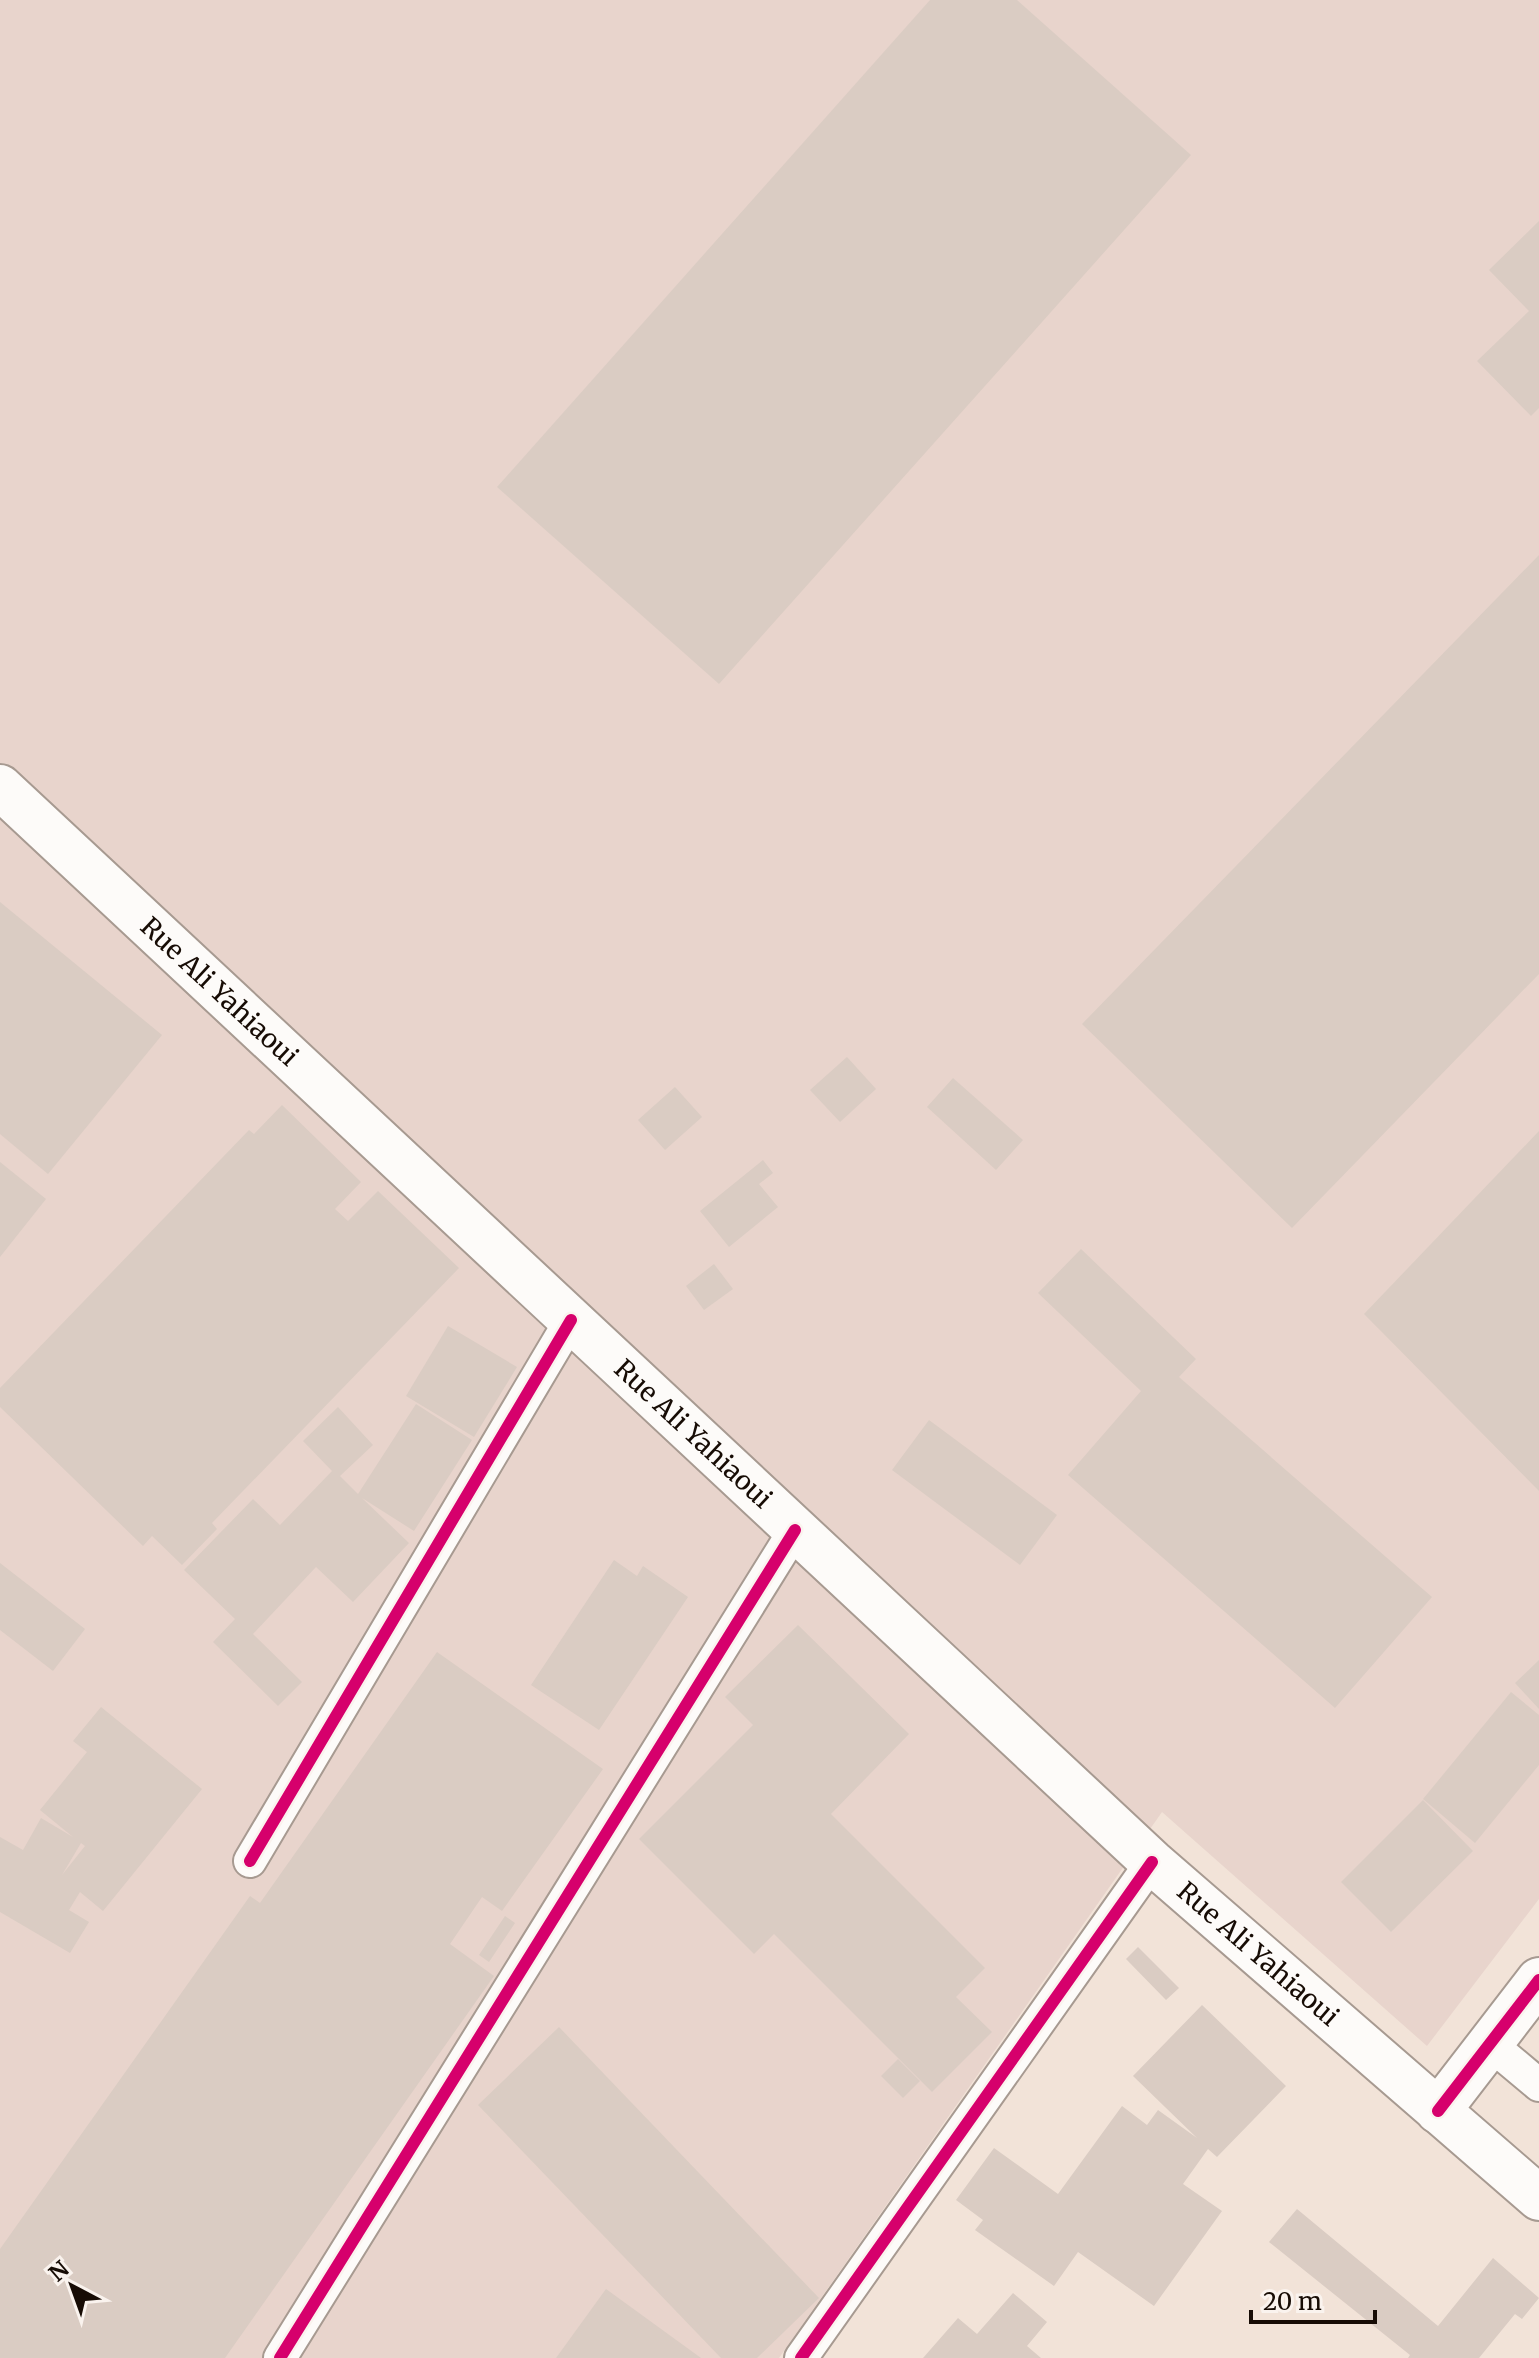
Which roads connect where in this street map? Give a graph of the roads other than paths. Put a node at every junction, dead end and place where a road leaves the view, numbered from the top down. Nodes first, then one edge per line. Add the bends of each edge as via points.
1 (0, 787) edge
2 (571, 1320) junction
3 (795, 1530) junction
4 (250, 1861) dead end
5 (1152, 1862) junction
6 (1539, 1980) edge
7 (1490, 2044) junction
8 (1539, 2085) edge
9 (1438, 2111) junction
10 (1539, 2198) edge
11 (280, 2358) edge
12 (801, 2358) edge

1 - 2 main road, Rue Ali Yahiaoui
2 - 3 main road, Rue Ali Yahiaoui
2 - 4 street
3 - 5 main road, Rue Ali Yahiaoui
3 - 11 street
5 - 9 main road, Rue Ali Yahiaoui
5 - 12 street
6 - 7 main road
7 - 8 street
7 - 9 main road
9 - 10 main road, Rue Ali Yahiaoui

